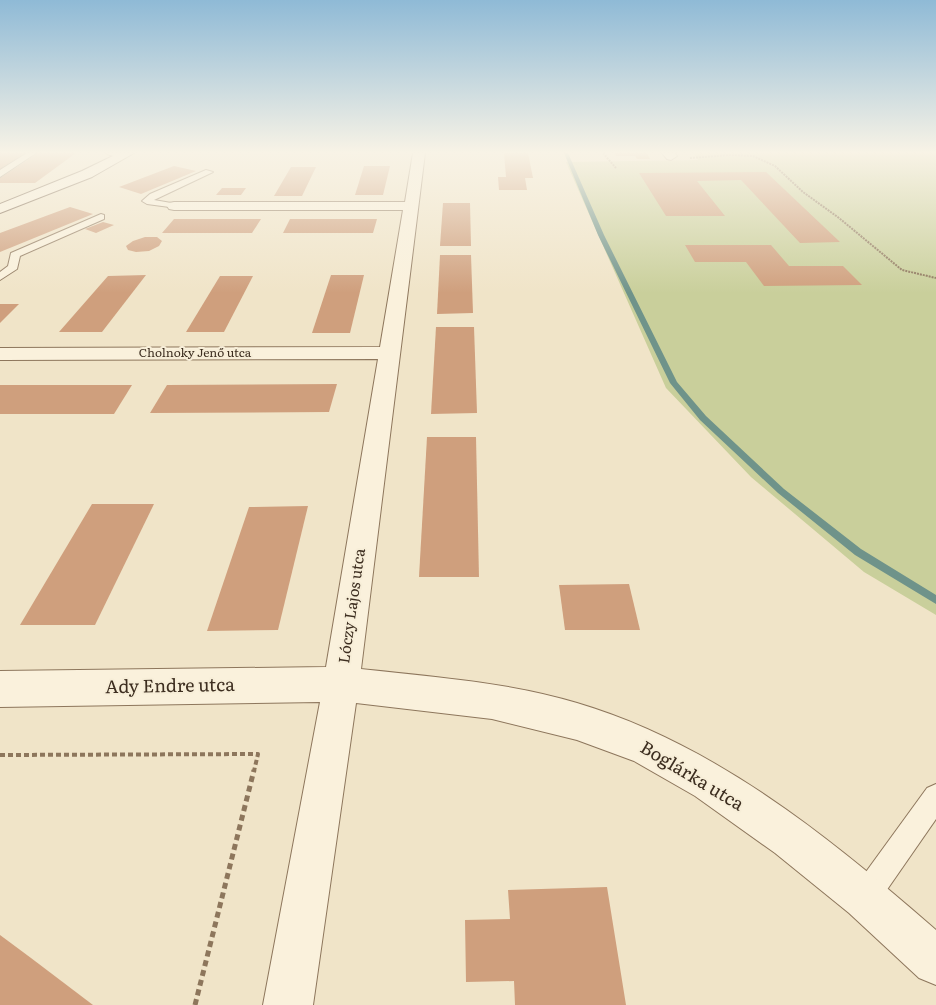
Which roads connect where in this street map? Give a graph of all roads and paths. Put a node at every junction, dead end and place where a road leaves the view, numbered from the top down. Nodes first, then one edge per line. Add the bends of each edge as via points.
1 (23, 200) edge
2 (148, 200) edge
3 (411, 200) edge
4 (814, 200) edge
5 (174, 206) joint
6 (410, 206) junction
7 (0, 209) edge
8 (101, 217) dead end
9 (0, 277) edge
10 (936, 278) edge
11 (389, 353) junction
12 (0, 354) edge
13 (341, 684) junction
14 (0, 689) edge
15 (0, 755) edge
16 (936, 797) edge
17 (865, 897) junction
18 (936, 961) edge
19 (195, 1005) edge
20 (288, 1005) edge

1 - 7 street
2 - 5 lane
3 - 6 street, Lóczy Lajos utca
4 - 10 path via 902,270
5 - 6 street
6 - 11 street, Lóczy Lajos utca
8 - 9 lane via 15,255 13,266
11 - 12 street, Cholnoky Jenő utca
11 - 13 street, Lóczy Lajos utca
13 - 14 street, Ady Endre utca
13 - 17 street, Boglárka utca via 492,700 578,721 645,746 709,782 766,821
13 - 20 street, Lóczy Lajos utca
15 - 19 path via 258,754
16 - 17 lane
17 - 18 street, Boglárka utca

